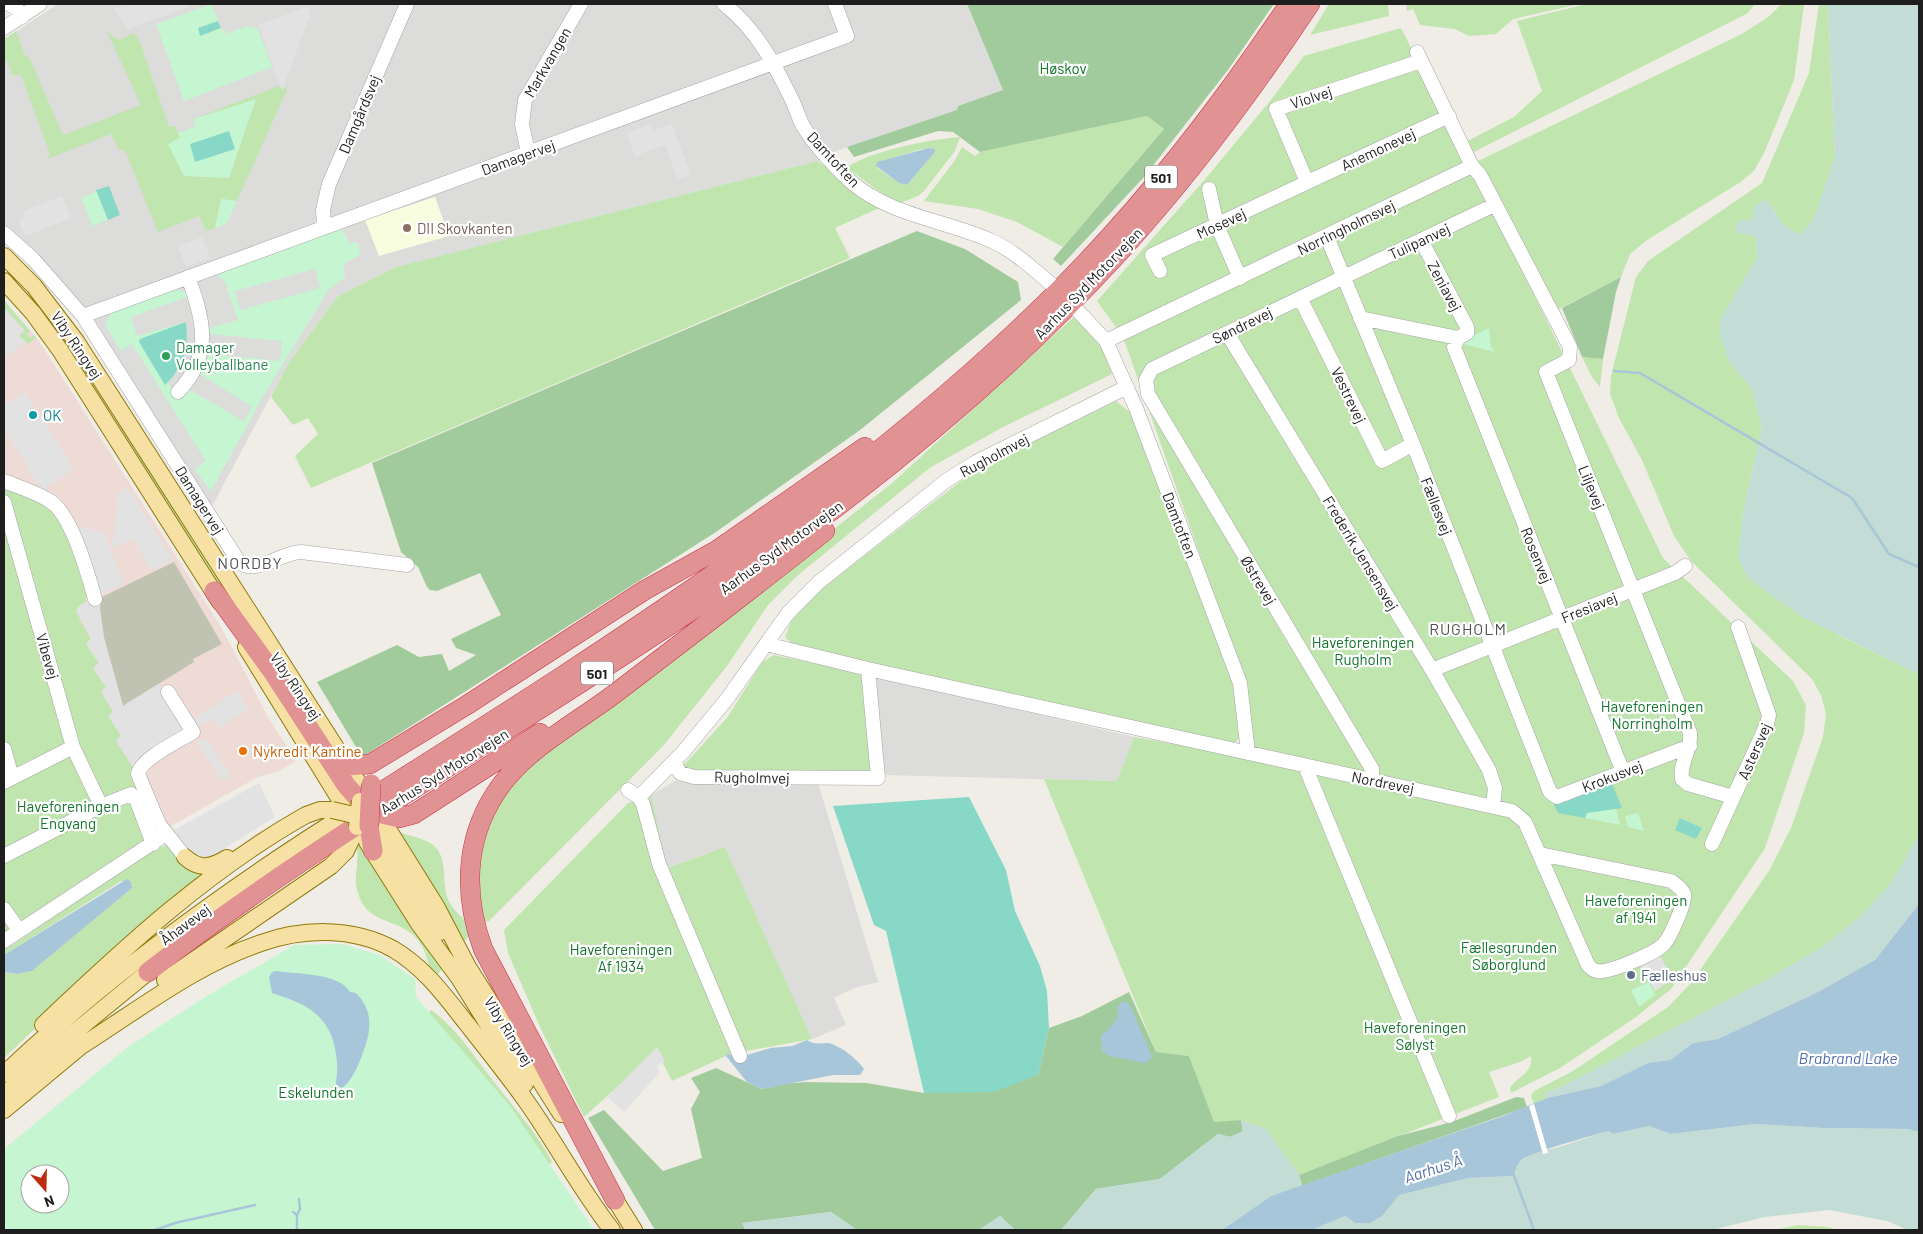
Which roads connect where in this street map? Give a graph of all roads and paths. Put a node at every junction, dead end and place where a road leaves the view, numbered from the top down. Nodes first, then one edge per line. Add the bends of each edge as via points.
1 (8, 4) edge
2 (40, 4) edge
3 (407, 4) edge
4 (581, 4) edge
5 (724, 4) edge
6 (836, 4) edge
7 (1289, 4) edge
8 (1310, 4) edge
9 (22, 16) junction
10 (4, 28) edge
11 (773, 64) junction
12 (1449, 116) junction
13 (528, 153) junction
14 (1472, 166) junction
15 (1307, 182) junction
16 (1208, 189) dead end
17 (1494, 205) junction
18 (1217, 225) junction
19 (324, 227) junction
20 (4, 233) edge
21 (1327, 237) junction
22 (1421, 240) junction
23 (4, 256) edge
24 (1160, 271) dead end
25 (188, 277) junction
26 (1343, 277) junction
27 (1240, 278) junction
28 (4, 281) edge
29 (1050, 283) dead end
30 (1300, 298) junction
31 (1078, 311) dead end
32 (83, 316) junction
33 (1360, 318) junction
34 (1226, 333) junction
35 (1463, 336) junction
36 (1020, 340) junction
37 (1106, 341) junction
38 (1146, 380) joint
39 (1127, 387) junction
40 (178, 392) dead end
41 (1413, 444) junction
42 (4, 481) edge
43 (4, 502) edge
44 (407, 565) dead end
45 (1685, 566) dead end
46 (1633, 590) junction
47 (214, 591) junction
48 (95, 599) dead end
49 (718, 614) junction
50 (1562, 618) junction
51 (1738, 627) dead end
52 (766, 644) junction
53 (1491, 646) junction
54 (868, 669) junction
55 (1432, 670) junction
56 (168, 692) dead end
57 (467, 705) junction
58 (1690, 746) junction
59 (73, 747) junction
60 (4, 749) edge
61 (1248, 753) junction
62 (312, 756) junction
63 (674, 762) junction
64 (1305, 766) junction
65 (1623, 772) junction
66 (1543, 777) joint
67 (8, 779) edge
68 (1372, 780) junction
69 (1733, 797) junction
70 (101, 806) junction
71 (1493, 806) junction
72 (363, 810) junction
73 (315, 811) junction
74 (277, 832) junction
75 (166, 833) junction
76 (153, 844) junction
77 (1712, 844) dead end
78 (182, 853) joint
79 (1540, 854) junction
80 (4, 856) edge
81 (4, 909) edge
82 (19, 930) junction
83 (4, 941) edge
84 (453, 954) junction
85 (148, 972) joint
86 (464, 972) junction
87 (78, 1048) junction
88 (740, 1056) dead end
89 (4, 1063) edge
90 (4, 1074) edge
91 (4, 1095) edge
92 (4, 1110) edge
93 (1449, 1116) dead end
94 (615, 1200) junction
95 (612, 1230) edge
96 (617, 1230) edge
97 (634, 1230) edge

1 - 9 street
2 - 9 street
3 - 19 street, Damgårdsvej via 329,184 323,210
4 - 13 street, Markvangen via 525,100 522,124
5 - 11 street, Damtoften via 750,29
6 - 11 street, Damagervej via 847,36
7 - 36 highway, Aarhus Syd Motorvejen / 501 via 1248,65 1161,178
8 - 36 highway, Aarhus Syd Motorvejen / 501 via 1262,76 1112,260
9 - 10 street
11 - 13 street, Damagervej
11 - 29 street, Damtoften via 803,126 819,148 854,183 874,198 899,210 993,242 1022,259
12 - 14 street
12 - 15 street, Anemonevej
12 - 15 street, Violvej via 1419,57 1276,109
13 - 19 street, Damagervej
14 - 17 street, Liljevej via 1480,175
14 - 21 street, Norringholmsvej
15 - 18 street, Mosevej
16 - 18 street
17 - 22 street, Tulipanvej
17 - 46 street, Liljevej via 1570,347 1568,360 1546,372
18 - 24 street, Mosevej via 1152,255
18 - 27 street
19 - 25 street, Damagervej
20 - 32 street, Damagervej via 33,258
21 - 26 street, Fællesvej
21 - 27 street, Norringholmsvej
22 - 26 street, Tulipanvej
22 - 35 street, Zeniavej via 1467,327
23 - 72 main road, Viby Ringvej via 34,286 76,341 264,638
25 - 32 street, Damagervej
25 - 40 street via 201,316 203,338 196,365
26 - 30 street, Søndrevej
26 - 33 street, Fællesvej
27 - 37 street, Norringholmsvej
28 - 47 main road, Viby Ringvej via 60,350
30 - 34 street, Søndrevej
30 - 41 street, Vestrevej via 1382,461
31 - 37 street, Damtoften
32 - 44 street, Damagervej via 244,566 254,567 295,552
33 - 35 street
33 - 41 street, Fællesvej
34 - 38 street, Søndrevej via 1152,369
34 - 55 street, Frederik Jensensvej
35 - 50 street, Rosenvej via 1454,347
36 - 49 highway via 979,396 906,463
36 - 57 highway via 717,550 645,590
36 - 72 highway, Aarhus Syd Motorvejen / 501 via 764,540
36 - 85 highway, Aarhus Syd Motorvejen / 501 via 912,448 768,558 617,660 256,892
37 - 39 street, Damtoften
38 - 68 street, Østrevej via 1148,394 1372,769
39 - 52 street, Rugholmvej via 976,462 947,480 819,582 788,613
39 - 61 street, Damtoften via 1240,683
41 - 53 street, Fællesvej
42 - 48 street via 59,508 69,526
43 - 59 street, Vibevej
45 - 46 street, Fresiavej via 1676,573
46 - 50 street, Fresiavej
46 - 58 street, Liljevej via 1690,733
47 - 62 main road, Viby Ringvej
47 - 72 highway via 274,674
49 - 72 highway via 409,817
49 - 94 highway via 510,773 490,803 477,832 470,868 473,918 483,949
50 - 53 street, Fresiavej
50 - 65 street, Rosenvej
51 - 69 street, Astersvej via 1769,715 1768,724
52 - 54 street
52 - 63 street, Rugholmvej via 727,699
53 - 55 street, Fresiavej
53 - 66 street, Fællesvej
54 - 61 street
54 - 63 street, Rugholmvej via 878,778 694,777 680,773
55 - 71 street, Frederik Jensensvej via 1490,770 1495,788
56 - 75 street via 193,732 142,764 138,774 155,817
57 - 72 highway via 427,738 379,770
57 - 72 highway via 370,764
58 - 65 street, Krokusvej
58 - 69 street via 1680,770 1682,779 1688,784
59 - 67 street
59 - 70 street, Vibevej
60 - 67 street
61 - 64 street, Nordrevej
62 - 72 main road, Viby Ringvej
62 - 73 main road via 315,774 325,792
63 - 88 street via 633,794 647,814 659,864
64 - 68 street, Nordrevej
64 - 93 street
65 - 66 street, Krokusvej via 1557,797 1550,792
68 - 71 street, Nordrevej
69 - 77 street, Astersvej
70 - 76 street via 131,794 136,799
70 - 80 street
71 - 79 street, Nordrevej via 1518,814
72 - 73 main road
72 - 84 main road, Viby Ringvej via 436,906
72 - 84 main road, Viby Ringvej via 419,924
72 - 87 main road via 339,859 153,988
72 - 90 main road, Åhavevej via 236,887 163,940
73 - 74 main road
74 - 78 main road via 260,836 208,867 197,866
74 - 89 main road via 172,908 83,986
75 - 76 street
75 - 78 street
76 - 82 street
79 - 79 street via 1670,881 1680,887 1684,901 1670,936 1647,955 1606,971 1592,969
81 - 82 street
82 - 83 street
84 - 86 main road, Viby Ringvej
85 - 91 main road
86 - 94 main road, Viby Ringvej
86 - 96 main road, Viby Ringvej
87 - 92 main road
87 - 95 main road via 237,952 283,936 347,933 392,949 413,963 444,995 525,1099
94 - 97 main road, Viby Ringvej

